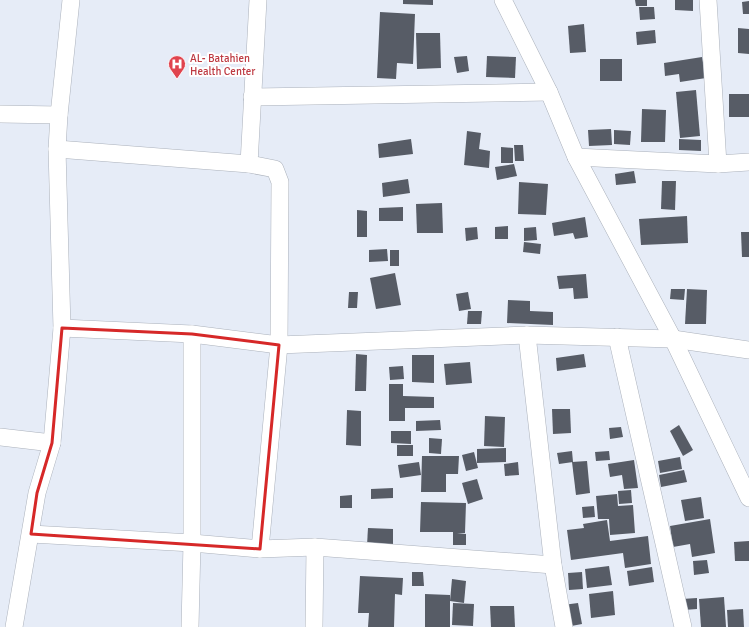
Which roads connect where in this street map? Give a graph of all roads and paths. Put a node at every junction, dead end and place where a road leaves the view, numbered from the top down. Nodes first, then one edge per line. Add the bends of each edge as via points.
1 (71, 0) edge
2 (258, 0) edge
3 (503, 0) edge
4 (708, 0) edge
5 (549, 92) junction
6 (252, 97) junction
7 (0, 114) edge
8 (59, 115) junction
9 (56, 149) junction
10 (576, 157) junction
11 (749, 162) edge
12 (249, 164) junction
13 (718, 164) junction
14 (62, 328) junction
15 (192, 334) junction
16 (527, 334) junction
17 (617, 337) junction
18 (673, 339) junction
19 (279, 345) junction
20 (749, 350) edge
21 (0, 437) edge
22 (52, 443) junction
23 (749, 498) edge
24 (31, 534) junction
25 (192, 543) junction
26 (315, 547) junction
27 (260, 549) junction
28 (554, 565) junction
29 (14, 627) edge
30 (190, 627) edge
31 (314, 627) edge
32 (564, 627) edge
33 (683, 627) edge

1 - 8 street
2 - 6 street
3 - 5 street
4 - 13 street
5 - 6 street
5 - 10 street
6 - 12 street
7 - 8 street
8 - 9 street
9 - 12 street
9 - 14 street
10 - 13 street
10 - 18 street
11 - 13 street
12 - 19 street via 275,169 280,182
14 - 15 street
14 - 22 street
15 - 19 street
15 - 25 street
16 - 17 street
16 - 19 street
16 - 28 street
17 - 18 street
17 - 33 street
18 - 20 street
18 - 23 street
19 - 27 street
21 - 22 street
22 - 24 street via 37,493
24 - 25 street
24 - 29 street
25 - 27 street
25 - 30 street
26 - 27 street
26 - 28 street
26 - 31 street
28 - 32 street

